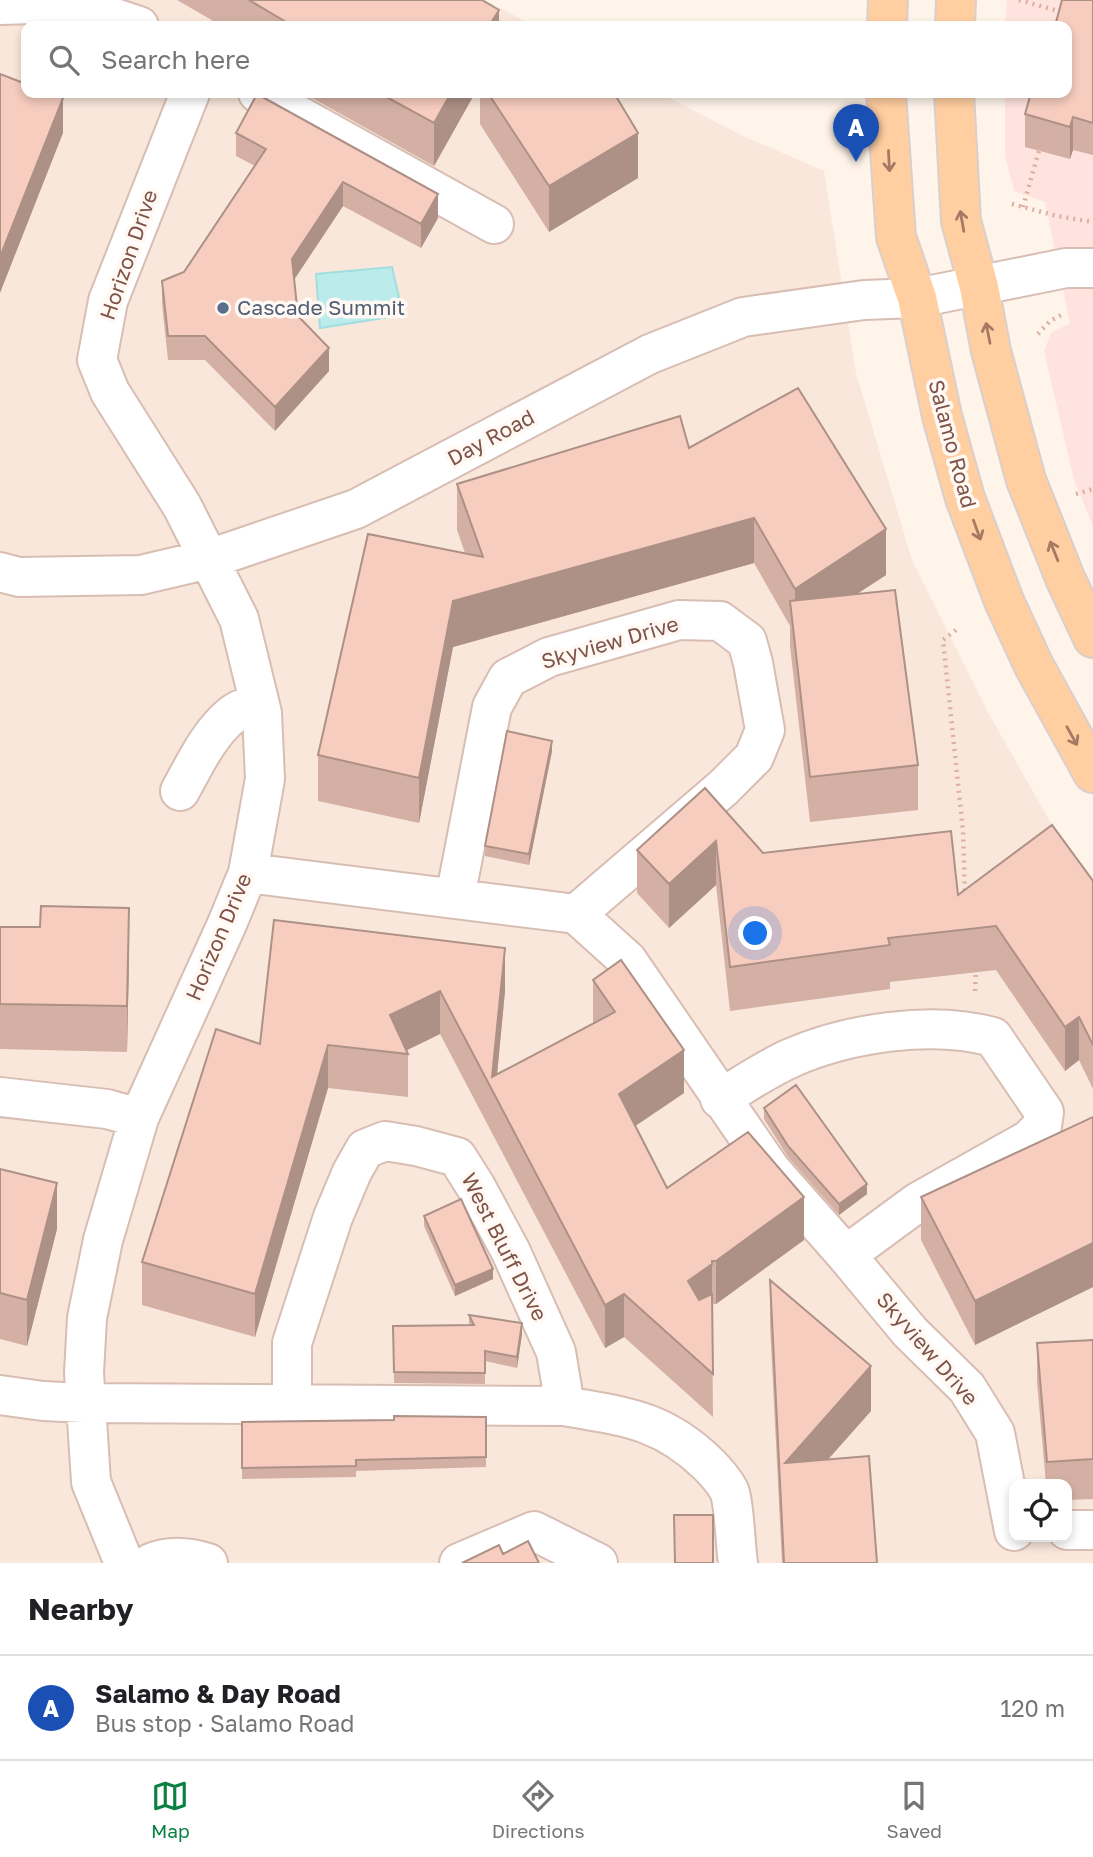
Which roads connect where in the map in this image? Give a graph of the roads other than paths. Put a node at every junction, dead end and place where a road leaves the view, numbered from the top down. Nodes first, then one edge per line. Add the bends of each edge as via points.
1 (888, 0) edge
2 (956, 0) edge
3 (0, 5) edge
4 (123, 21) edge
5 (887, 21) edge
6 (955, 21) edge
7 (188, 98) edge
8 (267, 98) edge
9 (886, 98) edge
10 (954, 98) edge
11 (494, 224) dead end
12 (1093, 268) edge
13 (979, 287) junction
14 (917, 298) junction
15 (208, 559) junction
16 (0, 572) edge
17 (1093, 638) edge
18 (258, 702) junction
19 (1093, 773) edge
20 (180, 791) dead end
21 (248, 873) junction
22 (455, 898) junction
23 (576, 914) junction
24 (0, 1097) edge
25 (720, 1099) junction
26 (138, 1118) junction
27 (846, 1255) junction
28 (0, 1395) edge
29 (85, 1403) junction
30 (292, 1405) junction
31 (565, 1406) junction
32 (1009, 1505) edge
33 (1072, 1530) edge
34 (1093, 1530) edge
35 (1017, 1542) edge
36 (124, 1563) edge
37 (151, 1563) edge
38 (208, 1563) edge
39 (459, 1563) edge
40 (598, 1563) edge
41 (738, 1563) edge
42 (1021, 1563) edge

1 - 5 main road
2 - 6 main road
3 - 4 street via 69,4
7 - 15 street, Horizon Drive via 108,300 97,360 110,392 182,506
8 - 11 street
9 -> 14 main road, Salamo Road via 896,237
13 -> 10 main road via 961,221
12 - 13 street, Day Road via 1066,268
13 - 14 street, Day Road
17 -> 13 main road via 1026,480
14 - 15 street, Day Road via 864,300 743,317 650,354 356,509
14 -> 19 main road, Salamo Road via 965,498 1034,666
15 - 16 street, Day Road via 141,575 19,577
15 - 18 street, Horizon Drive via 239,619
18 - 20 street via 235,712 219,728
18 - 21 street, Horizon Drive via 265,779
21 - 22 street
21 - 26 street, Horizon Drive
22 - 23 street
22 - 23 street, Skyview Drive via 492,707 508,678 549,657 679,620 720,621 747,641 753,663 765,730 754,757
23 - 25 street, Skyview Drive via 627,960
24 - 26 street via 107,1109
25 - 27 street, Skyview Drive via 771,1170
25 - 27 street via 790,1058 845,1039 908,1031 971,1031 993,1037 1044,1112 1042,1125 1030,1139 918,1202
26 - 29 street, Horizon Drive via 103,1240 88,1318
27 - 32 street, Skyview Drive via 909,1332 967,1388 995,1433
28 - 29 street
29 - 30 street
29 - 36 street, Horizon Drive via 91,1482
30 - 31 street
30 - 31 street, West Bluff Drive via 292,1343 333,1217 365,1149 385,1141 457,1157 511,1252 556,1352
31 - 41 street via 659,1427 687,1444 730,1492
33 - 34 street
35 - 42 street
37 - 38 street via 164,1557
39 - 40 street via 534,1531

